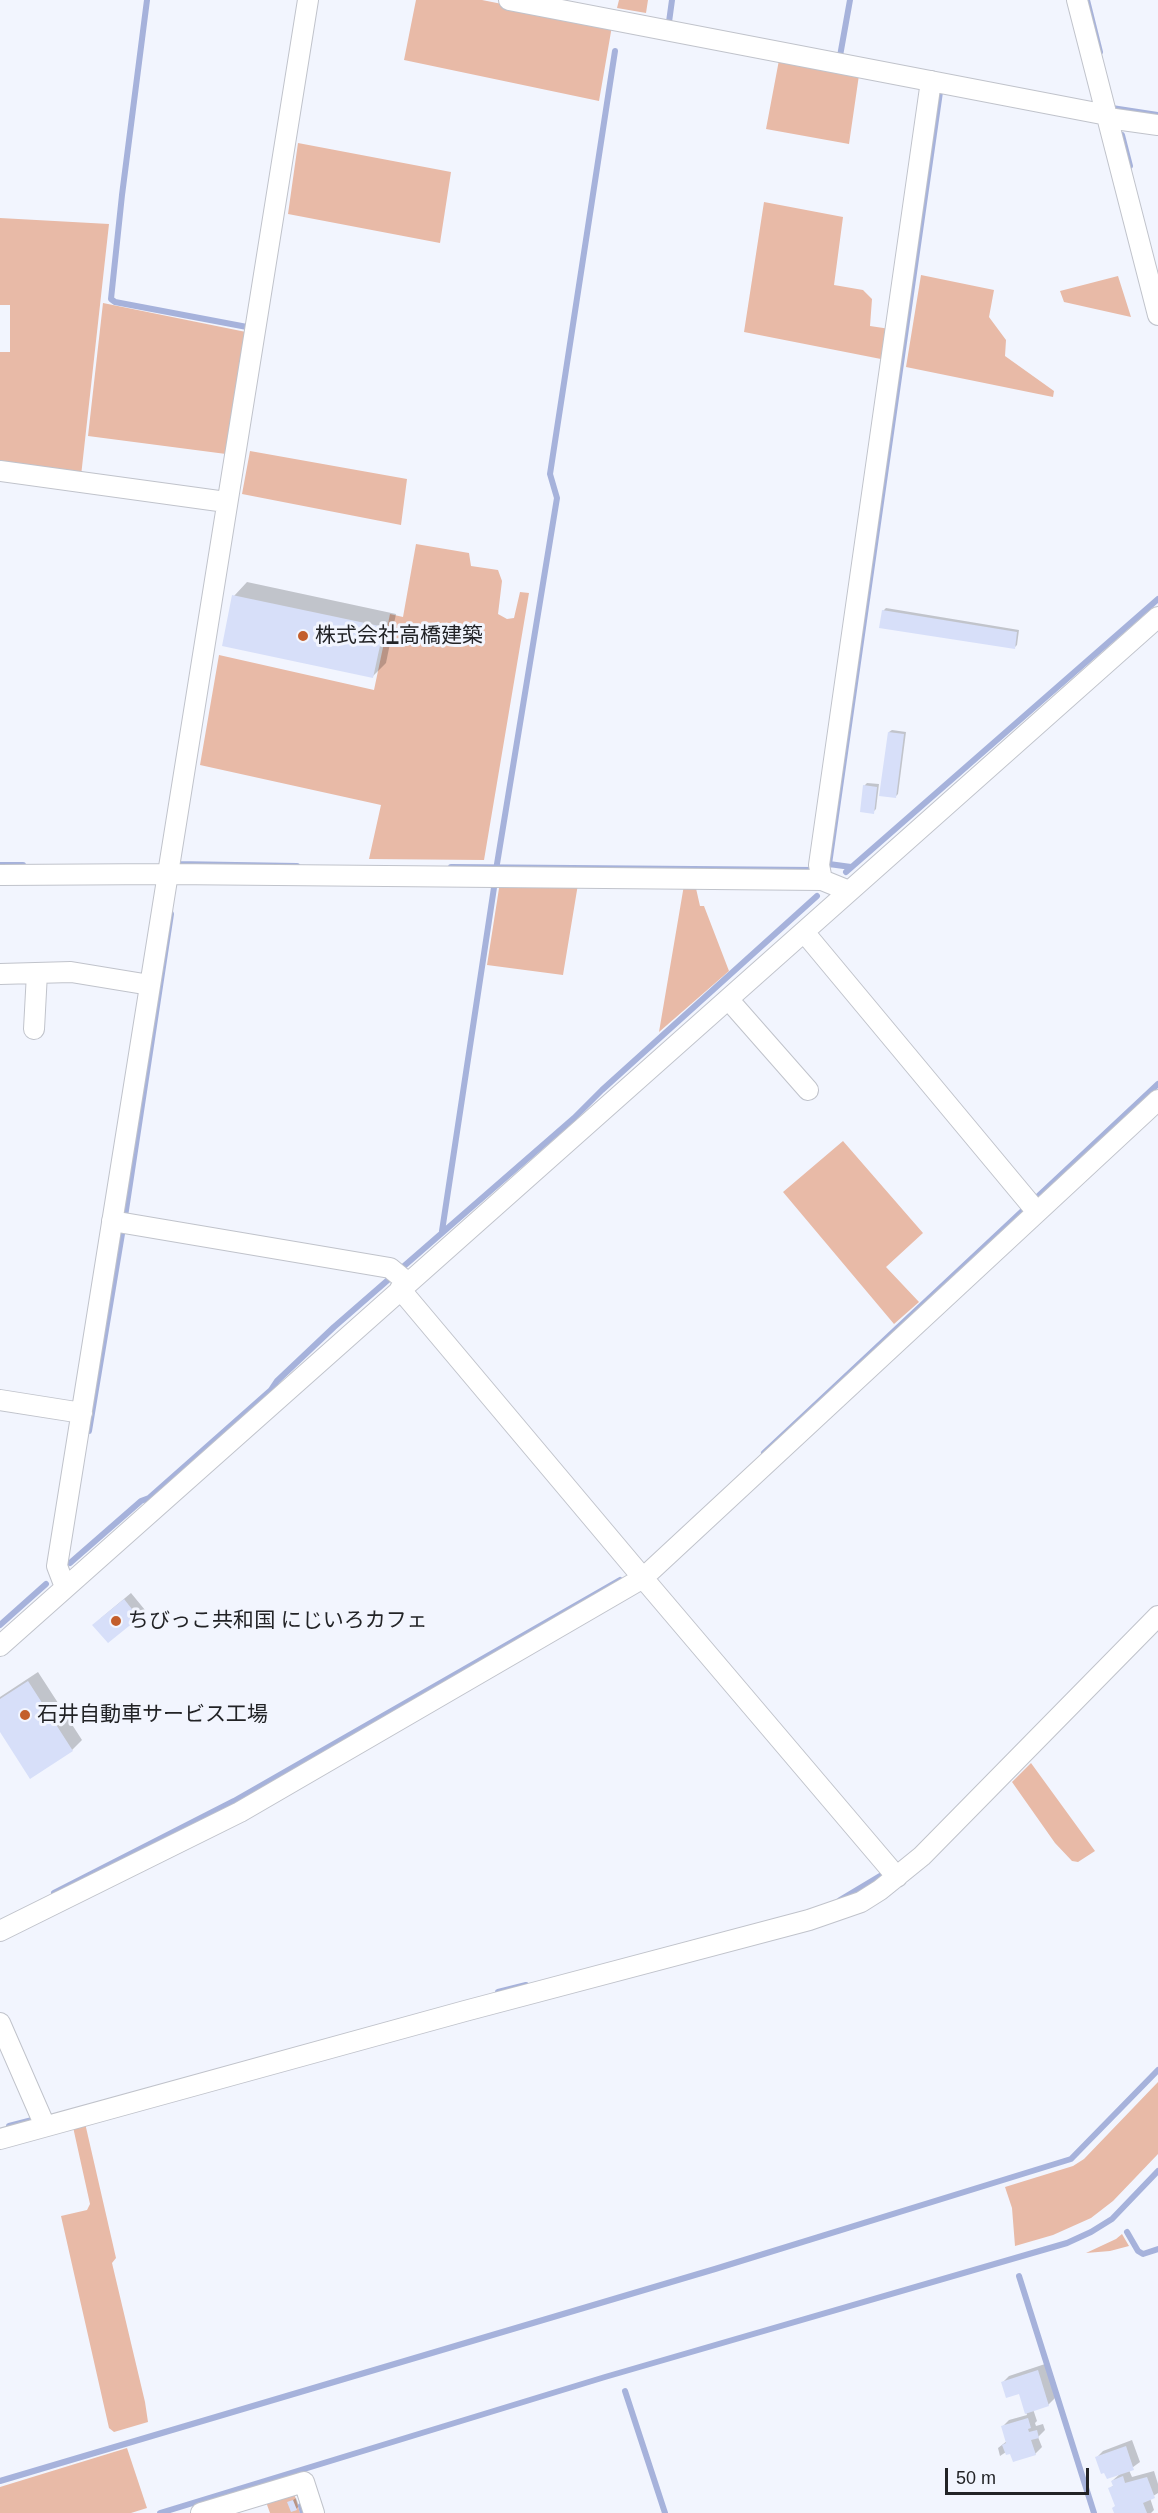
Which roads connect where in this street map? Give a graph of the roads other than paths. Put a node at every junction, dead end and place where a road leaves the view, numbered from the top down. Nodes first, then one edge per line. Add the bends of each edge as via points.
1 (308, 0) edge
2 (509, 0) edge
3 (1077, 0) edge
4 (939, 82) junction
5 (1108, 116) junction
6 (1158, 125) edge
7 (1158, 315) edge
8 (0, 471) edge
9 (226, 502) junction
10 (1158, 617) edge
11 (820, 872) junction
12 (168, 874) junction
13 (0, 875) edge
14 (849, 891) junction
15 (804, 932) junction
16 (37, 973) junction
17 (0, 974) edge
18 (150, 985) junction
19 (728, 999) junction
20 (34, 1029) dead end
21 (808, 1090) dead end
22 (1158, 1100) edge
23 (1033, 1206) junction
24 (112, 1221) junction
25 (404, 1285) junction
26 (0, 1400) edge
27 (82, 1413) junction
28 (643, 1578) junction
29 (65, 1587) junction
30 (1158, 1616) edge
31 (0, 1646) edge
32 (893, 1872) junction
33 (0, 1931) edge
34 (0, 2024) edge
35 (43, 2121) junction
36 (0, 2139) edge
37 (201, 2513) edge
38 (314, 2513) edge

1 - 9 street
2 - 4 street
3 - 5 street
4 - 5 street
4 - 11 street
5 - 6 street
5 - 7 street
8 - 9 street
9 - 12 street
10 - 14 street
11 - 12 street via 495,876
11 - 14 street
12 - 13 street
12 - 18 street
14 - 15 street
15 - 19 street
15 - 23 street
16 - 17 street
16 - 18 street via 71,972
16 - 20 street
18 - 24 street
19 - 21 street
19 - 25 street
22 - 23 street
23 - 28 street
24 - 25 street via 390,1268
24 - 27 street
25 - 28 street
25 - 29 street
26 - 27 street
27 - 29 street via 57,1566
28 - 32 street
28 - 33 street via 240,1812
29 - 31 street
30 - 32 street via 931,1848
32 - 35 street via 861,1902 809,1920
34 - 35 street
35 - 36 street
37 - 38 street via 304,2482

